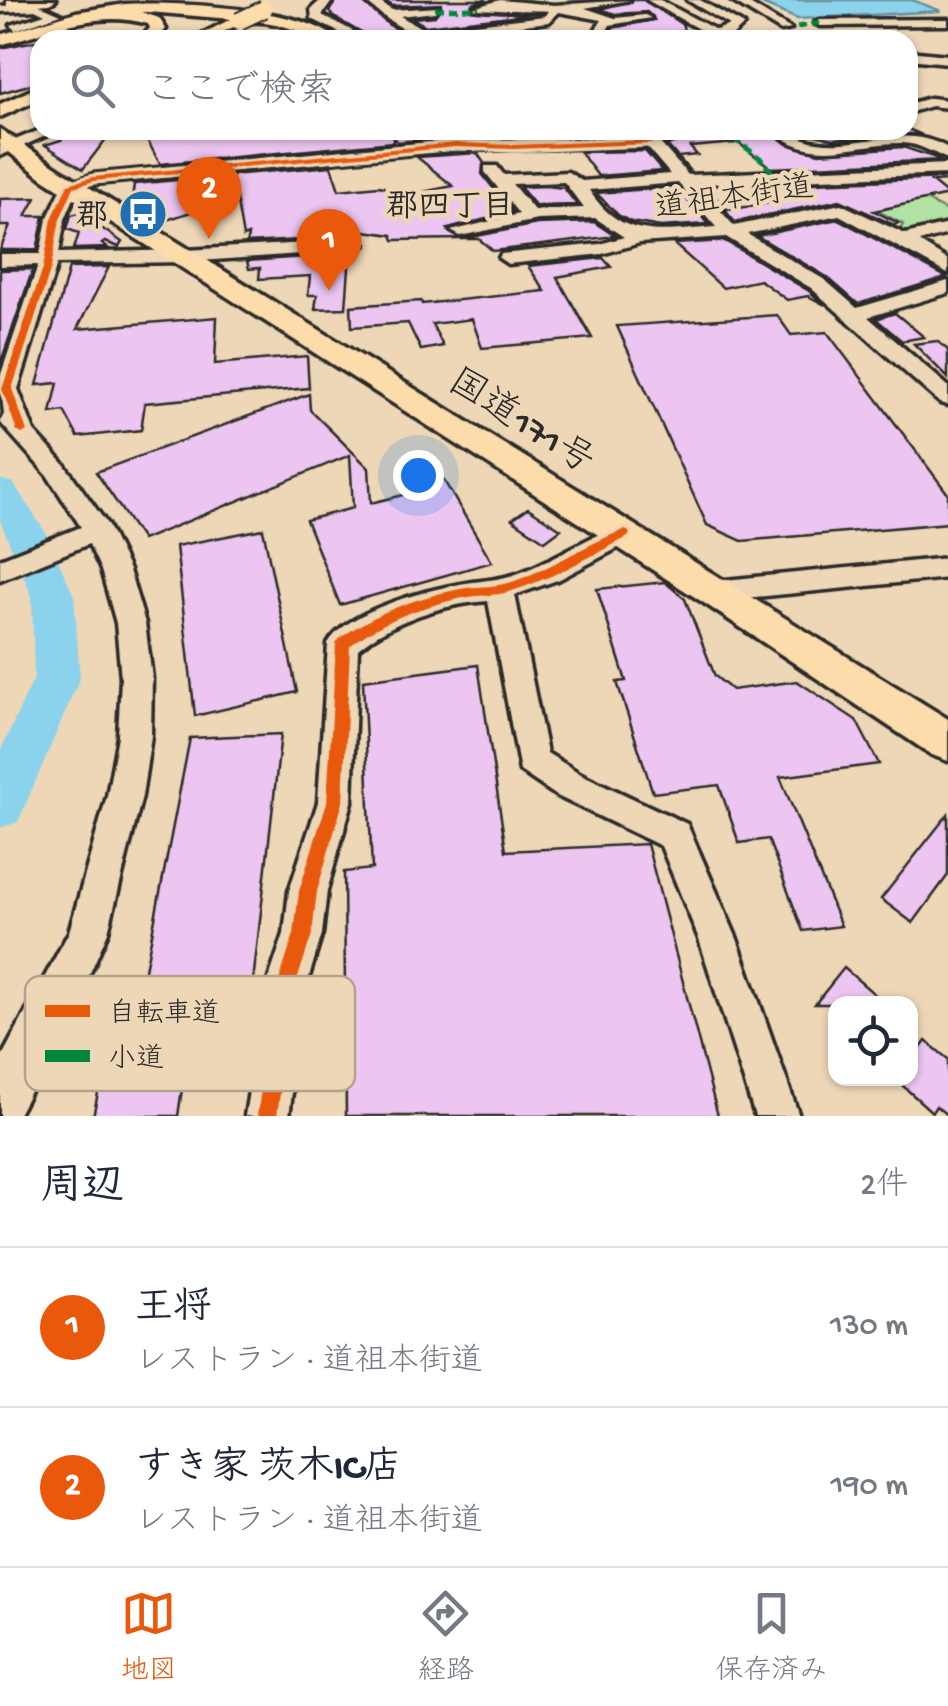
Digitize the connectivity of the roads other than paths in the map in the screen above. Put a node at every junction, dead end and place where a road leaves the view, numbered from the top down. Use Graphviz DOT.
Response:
graph roads {
  1 [pos="32,0"];
  2 [pos="49,0"];
  3 [pos="139,0"];
  4 [pos="328,0"];
  5 [pos="626,0"];
  6 [pos="652,0"];
  7 [pos="692,0"];
  8 [pos="735,0"];
  9 [pos="614,1"];
  10 [pos="508,2"];
  11 [pos="578,2"];
  12 [pos="366,5"];
  13 [pos="3,6"];
  14 [pos="479,8"];
  15 [pos="556,8"];
  16 [pos="435,9"];
  17 [pos="259,10"];
  18 [pos="385,12"];
  19 [pos="677,14"];
  20 [pos="645,18"];
  21 [pos="618,21"];
  22 [pos="948,22"];
  23 [pos="820,23"];
  24 [pos="738,24"];
  25 [pos="762,24"];
  26 [pos="52,25"];
  27 [pos="14,28"];
  28 [pos="412,29"];
  29 [pos="0,30"];
  30 [pos="35,30"];
  31 [pos="157,30"];
  32 [pos="202,30"];
  33 [pos="218,30"];
  34 [pos="236,30"];
  35 [pos="305,30"];
  36 [pos="326,30"];
  37 [pos="352,30"];
  38 [pos="406,30"];
  39 [pos="416,30"];
  40 [pos="451,30"];
  41 [pos="601,30"];
  42 [pos="630,30"];
  43 [pos="706,30"];
  44 [pos="731,30"];
  45 [pos="788,30"];
  46 [pos="30,31"];
  47 [pos="0,40"];
  48 [pos="918,56"];
  49 [pos="948,59"];
  50 [pos="948,104"];
  51 [pos="918,105"];
  52 [pos="30,110"];
  53 [pos="932,128"];
  54 [pos="918,130"];
  55 [pos="30,132"];
  56 [pos="3,134"];
  57 [pos="428,140"];
  58 [pos="453,140"];
  59 [pos="510,140"];
  60 [pos="589,140"];
  61 [pos="659,140"];
  62 [pos="799,140"];
  63 [pos="857,140"];
  64 [pos="911,140"];
  65 [pos="803,142"];
  66 [pos="471,145"];
  67 [pos="513,147"];
  68 [pos="760,148"];
  69 [pos="948,154"];
  70 [pos="948,168"];
  71 [pos="891,170"];
  72 [pos="857,172"];
  73 [pos="779,176"];
  74 [pos="683,179"];
  75 [pos="60,180"];
  76 [pos="500,180"];
  77 [pos="578,186"];
  78 [pos="948,188"];
  79 [pos="890,192"];
  80 [pos="863,202"];
  81 [pos="841,208"];
  82 [pos="595,212"];
  83 [pos="532,216"];
  84 [pos="948,229"];
  85 [pos="460,231"];
  86 [pos="730,232"];
  87 [pos="638,238"];
  88 [pos="904,240"];
  89 [pos="356,246"];
  90 [pos="186,256"];
  91 [pos="508,258"];
  92 [pos="0,260"];
  93 [pos="48,260"];
  94 [pos="948,268"];
  95 [pos="938,289"];
  96 [pos="948,306"];
  97 [pos="853,315"];
  98 [pos="948,398"];
  99 [pos="11,420"];
  100 [pos="90,534"];
  101 [pos="624,534"];
  102 [pos="948,568"];
  103 [pos="0,570"];
  104 [pos="500,590"];
  105 [pos="716,591"];
  106 [pos="948,742"];
  107 [pos="68,976"];
  108 [pos="290,976"];
  109 [pos="25,1056"];
  110 [pos="271,1091"];
  111 [pos="0,1103"];
  112 [pos="267,1116"];
  113 [pos="777,1116"];
  1 -- 13 [label="highway"];
  2 -- 13 [label="highway"];
  3 -- 36 [label="highway"];
  4 -- 37 [label="street"];
  5 -- 9 [label="street"];
  6 -- 19 [label="street"];
  7 -- 24 [label="street"];
  8 -- 45 [label="street"];
  9 -- 11 [label="street"];
  9 -- 20 [label="street"];
  10 -- 14 [label="street"];
  10 -- 15 [label="street"];
  11 -- 15 [label="street"];
  12 -- 18 [label="street"];
  13 -- 27 [label="street"];
  15 -- 21 [label="street"];
  15 -- 40 [label="street"];
  16 -- 18 [label="street"];
  17 -- 32 [label="highway"];
  17 -- 33 [label="highway"];
  17 -- 34 [label="highway"];
  18 -- 28 [label="street"];
  19 -- 20 [label="street"];
  19 -- 43 [label="street"];
  20 -- 21 [label="street"];
  21 -- 41 [label="street"];
  21 -- 42 [label="street"];
  22 -- 23 [label="street"];
  24 -- 25 [label="street"];
  24 -- 44 [label="street"];
  26 -- 27 [label="street"];
  26 -- 30 [label="highway"];
  26 -- 31 [label="highway"];
  26 -- 35 [label="highway"];
  27 -- 29 [label="street"];
  28 -- 38 [label="street"];
  28 -- 39 [label="street"];
  46 -- 47 [label="highway"];
  48 -- 49 [label="street"];
  50 -- 51 [label="street"];
  52 -- 56 [label="highway"];
  53 -- 54 [label="street"];
  55 -- 56 [label="street"];
  56 -- 75 [label="highway, 国道171号"];
  57 -- 75 [label="street"];
  58 -- 66 [label="street"];
  59 -- 67 [label="street"];
  60 -- 67 [label="street"];
  61 -- 74 [label="street"];
  62 -- 65 [label="street"];
  63 -- 65 [label="street"];
  64 -- 69 [label="street"];
  65 -- 68 [label="street"];
  66 -- 67 [label="street"];
  66 -- 76 [label="street"];
  70 -- 71 [label="street"];
  71 -- 72 [label="street"];
  71 -- 78 [label="street"];
  72 -- 73 [label="street"];
  72 -- 79 [label="street"];
  73 -- 74 [label="street"];
  73 -- 81 [label="street"];
  74 -- 77 [label="street"];
  74 -- 86 [label="street"];
  75 -- 90 [label="highway, 国道171号"];
  75 -- 93 [label="street"];
  76 -- 77 [label="street"];
  76 -- 83 [label="street"];
  77 -- 82 [label="street"];
  80 -- 81 [label="street"];
  81 -- 86 [label="street, 道祖本街道"];
  81 -- 88 [label="street, 道祖本街道"];
  82 -- 83 [label="street"];
  82 -- 87 [label="street"];
  83 -- 85 [label="street"];
  84 -- 88 [label="street"];
  86 -- 87 [label="street, 道祖本街道"];
  86 -- 97 [label="street"];
  87 -- 91 [label="street, 道祖本街道"];
  88 -- 94 [label="street, 道祖本街道"];
  89 -- 90 [label="street"];
  90 -- 93 [label="street"];
  90 -- 101 [label="highway, 国道171号"];
  92 -- 93 [label="street"];
  93 -- 99 [label="street"];
  95 -- 96 [label="street"];
  95 -- 97 [label="street"];
  97 -- 98 [label="street"];
  99 -- 100 [label="street"];
  100 -- 103 [label="street"];
  100 -- 107 [label="street"];
  101 -- 104 [label="street"];
  101 -- 105 [label="highway, 国道171号"];
  102 -- 105 [label="street"];
  104 -- 108 [label="street"];
  104 -- 113 [label="street"];
  105 -- 106 [label="highway, 国道171号"];
  109 -- 111 [label="street"];
  110 -- 112 [label="street"];
}
